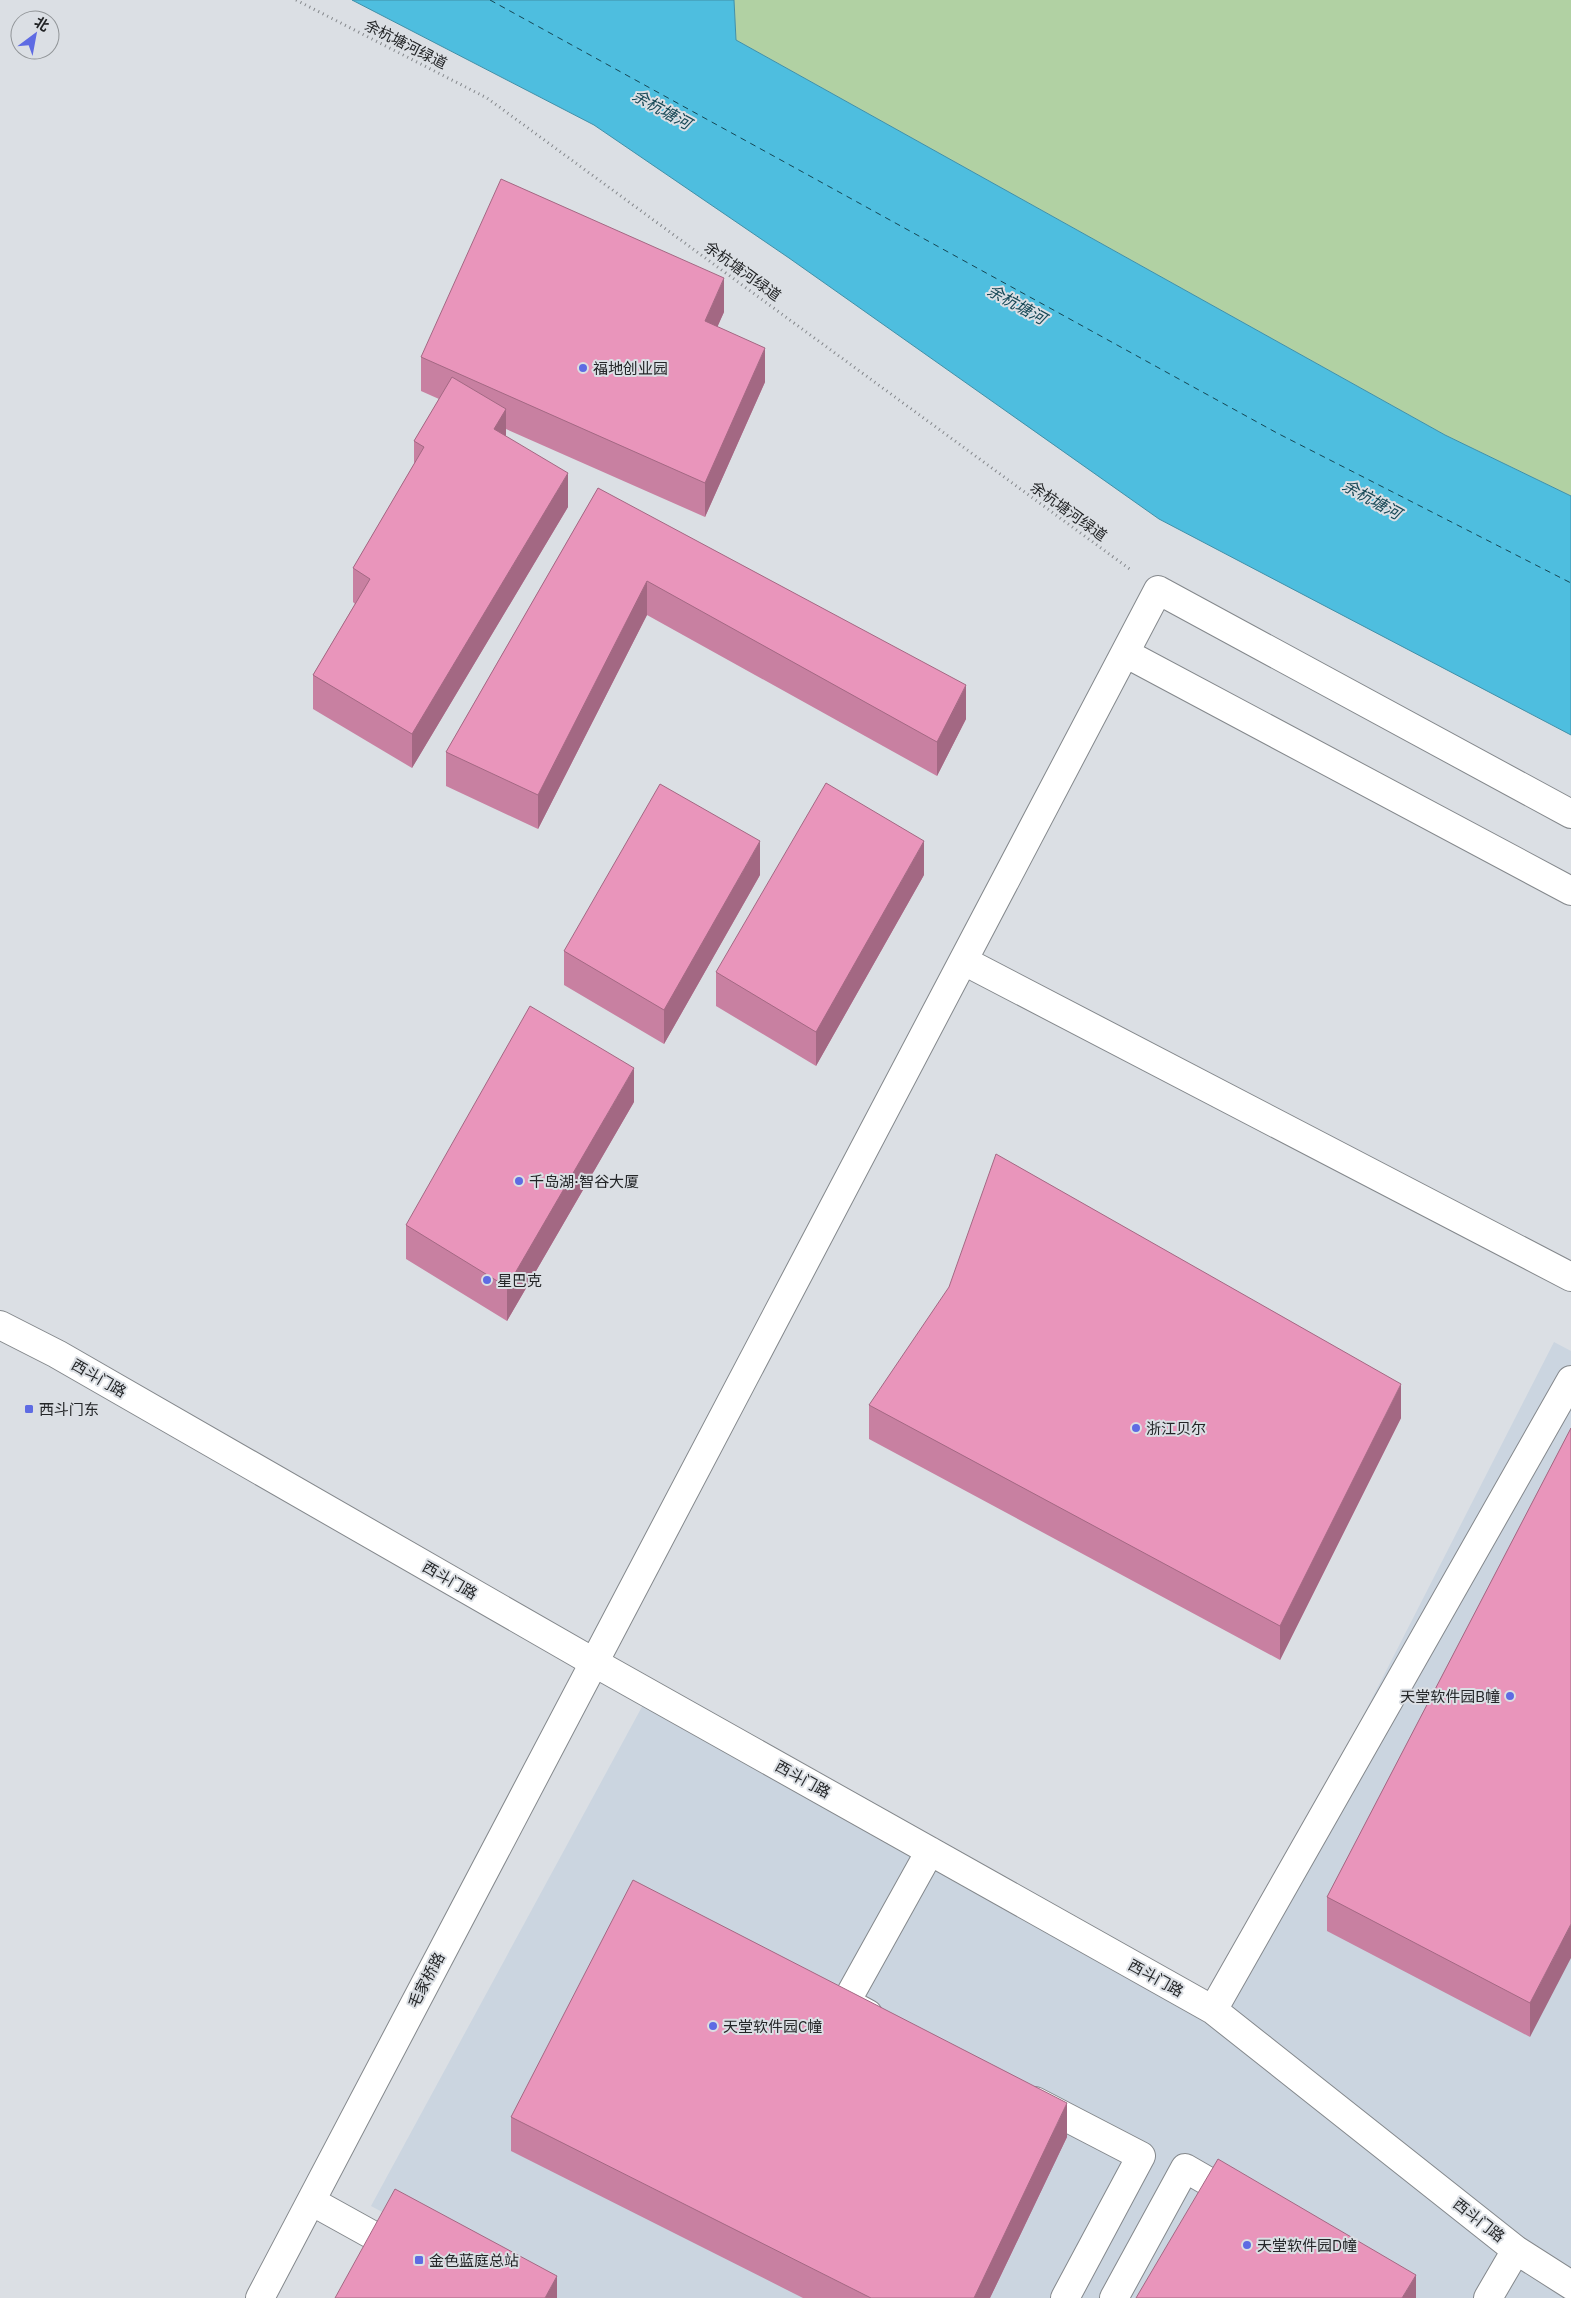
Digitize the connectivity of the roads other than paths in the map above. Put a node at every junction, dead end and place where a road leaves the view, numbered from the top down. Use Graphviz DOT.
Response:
graph roads {
  1 [pos="1125,653"];
  2 [pos="1571,814"];
  3 [pos="1571,891"];
  4 [pos="964,961"];
  5 [pos="1571,1277"];
  6 [pos="0,1325"];
  7 [pos="1571,1380"];
  8 [pos="595,1663"];
  9 [pos="930,1851"];
  10 [pos="1213,2010"];
  11 [pos="889,2025"];
  12 [pos="1010,2088"];
  13 [pos="311,2201"];
  14 [pos="1261,2211"];
  15 [pos="1516,2250"];
  16 [pos="427,2266"];
  17 [pos="1571,2285"];
  18 [pos="260,2298"];
  19 [pos="1065,2298"];
  20 [pos="1114,2298"];
  21 [pos="1488,2298"];
  1 -- 2 [label="street, 毛家桥路"];
  1 -- 3 [label="street"];
  1 -- 4 [label="street, 毛家桥路"];
  4 -- 5 [label="street"];
  4 -- 8 [label="street, 毛家桥路"];
  6 -- 8 [label="street, 西斗门路"];
  7 -- 10 [label="street"];
  8 -- 9 [label="street, 西斗门路"];
  8 -- 13 [label="street, 毛家桥路"];
  9 -- 10 [label="street, 西斗门路"];
  9 -- 11 [label="street"];
  10 -- 15 [label="street, 西斗门路"];
  12 -- 19 [label="street"];
  13 -- 16 [label="street"];
  13 -- 18 [label="street, 毛家桥路"];
  14 -- 20 [label="street"];
  15 -- 17 [label="street, 西斗门路"];
  15 -- 21 [label="street"];
}
